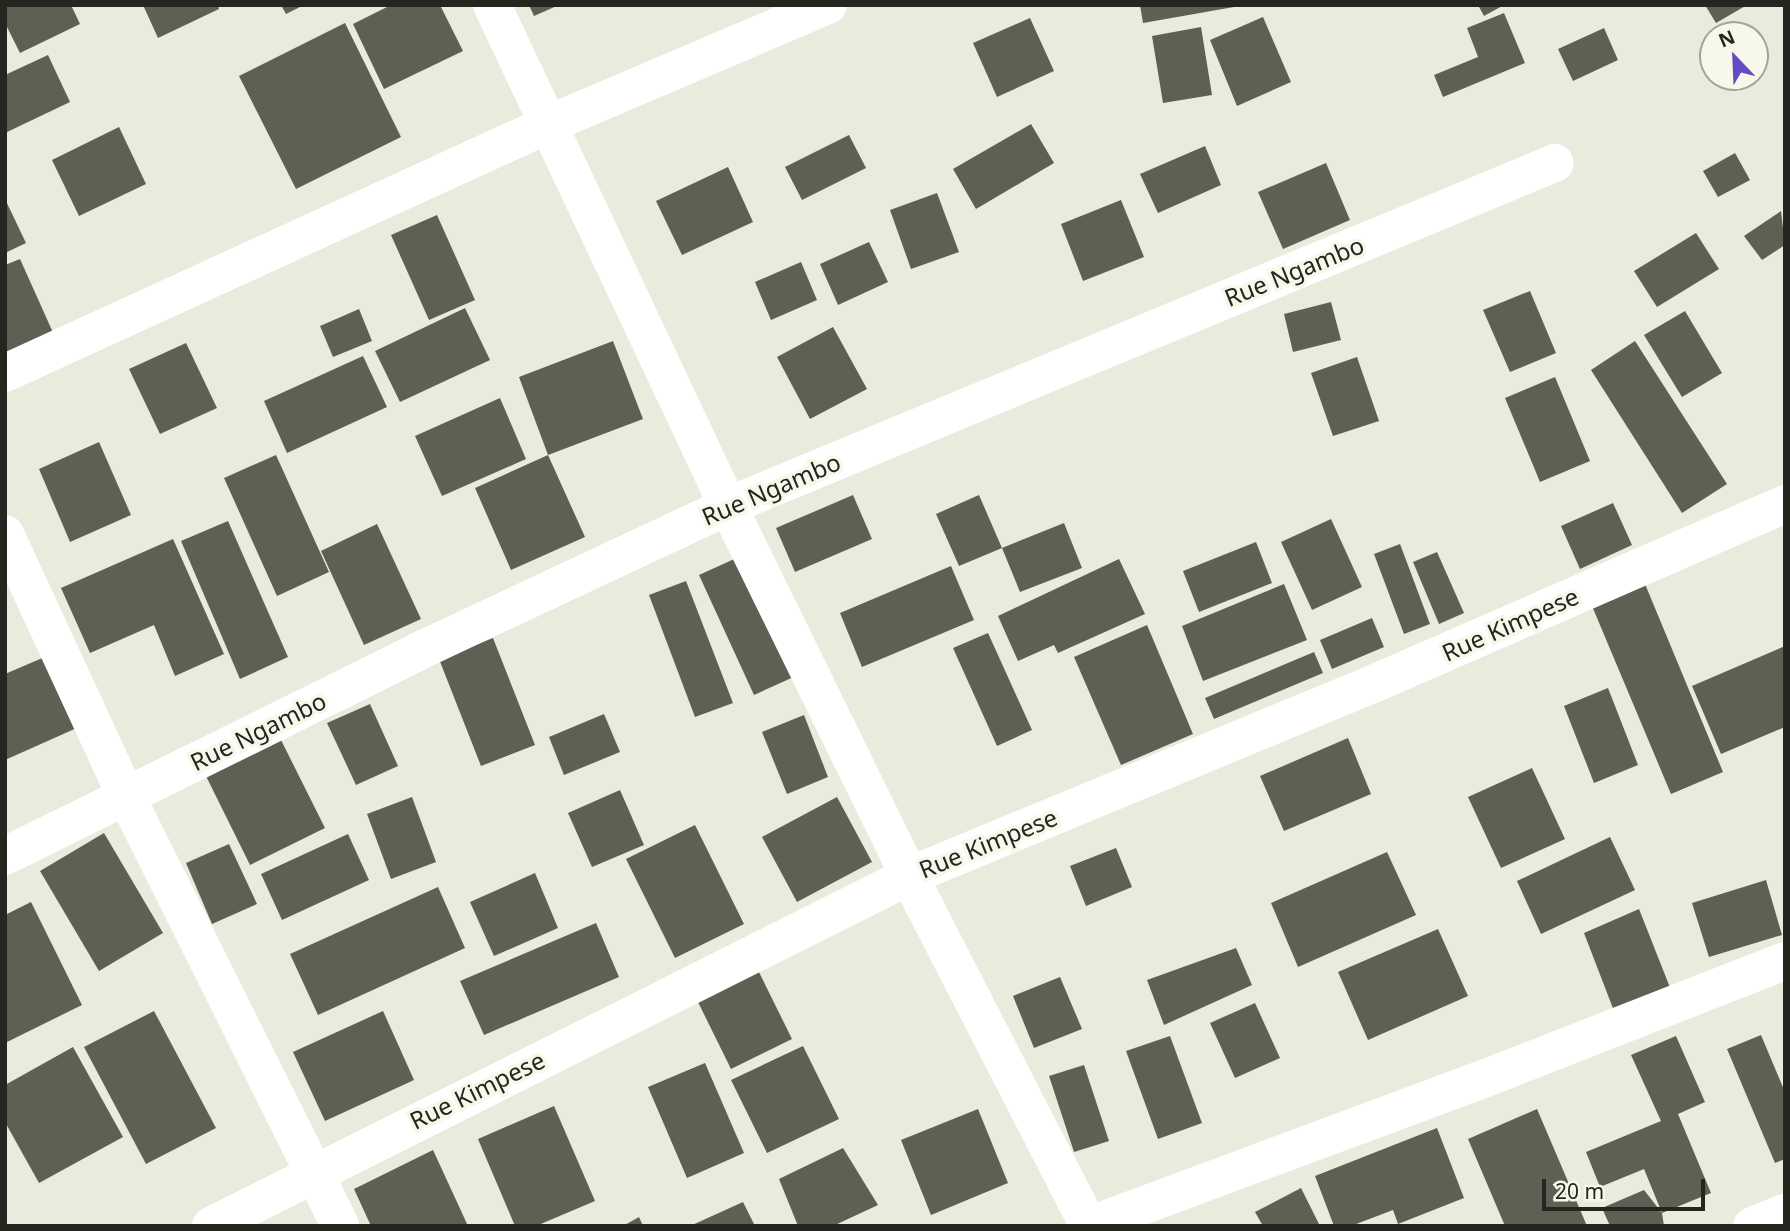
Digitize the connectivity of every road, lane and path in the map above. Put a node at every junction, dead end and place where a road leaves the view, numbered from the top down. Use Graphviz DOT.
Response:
graph roads {
  1 [pos="492,5"];
  2 [pos="828,5"];
  3 [pos="549,124"];
  4 [pos="1555,163"];
  5 [pos="5,373"];
  6 [pos="1785,504"];
  7 [pos="728,506"];
  8 [pos="5,534"];
  9 [pos="126,796"];
  10 [pos="5,856"];
  11 [pos="909,876"];
  12 [pos="1785,961"];
  13 [pos="315,1171"];
  14 [pos="1785,1213"];
  15 [pos="211,1226"];
  16 [pos="341,1226"];
  17 [pos="1089,1226"];
  18 [pos="1752,1226"];
  1 -- 3 [label="street"];
  2 -- 3 [label="street"];
  3 -- 5 [label="street"];
  3 -- 7 [label="street"];
  4 -- 7 [label="street, Rue Ngambo"];
  6 -- 11 [label="street, Rue Kimpese"];
  7 -- 9 [label="street, Rue Ngambo"];
  7 -- 11 [label="street"];
  8 -- 9 [label="street"];
  9 -- 10 [label="street, Rue Ngambo"];
  9 -- 13 [label="street"];
  11 -- 13 [label="street, Rue Kimpese"];
  11 -- 17 [label="street"];
  12 -- 17 [label="street"];
  13 -- 15 [label="street, Rue Kimpese"];
  13 -- 16 [label="street"];
  14 -- 18 [label="street"];
}
